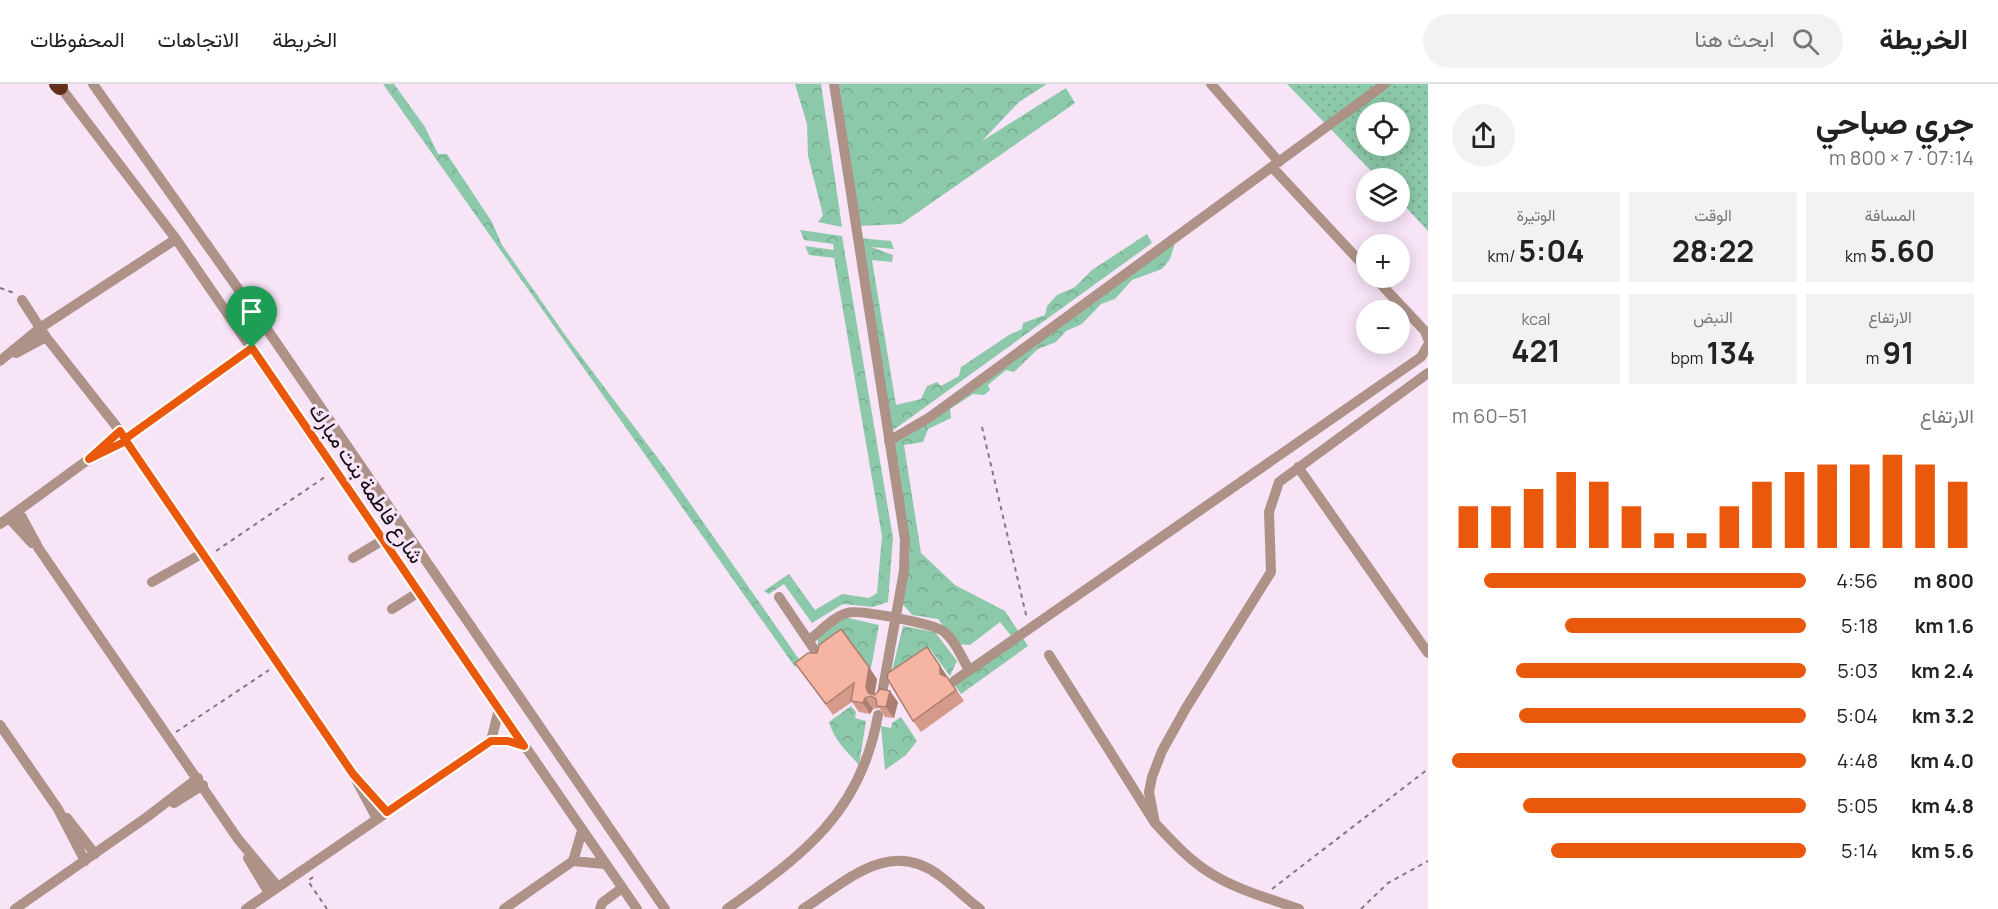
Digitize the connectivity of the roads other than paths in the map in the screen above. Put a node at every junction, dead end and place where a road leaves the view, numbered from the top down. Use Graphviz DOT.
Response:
graph roads {
  1 [pos="93,84"];
  2 [pos="834,84"];
  3 [pos="1210,84"];
  4 [pos="1385,84"];
  5 [pos="58,85"];
  6 [pos="1276,164"];
  7 [pos="176,239"];
  8 [pos="1356,256"];
  9 [pos="1384,288"];
  10 [pos="22,300"];
  11 [pos="43,333"];
  12 [pos="1428,339"];
  13 [pos="1428,345"];
  14 [pos="252,348"];
  15 [pos="2,359"];
  16 [pos="1428,373"];
  17 [pos="124,437"];
  18 [pos="889,441"];
  19 [pos="1298,466"];
  20 [pos="19,512"];
  21 [pos="4,521"];
  22 [pos="383,540"];
  23 [pos="39,549"];
  24 [pos="203,552"];
  25 [pos="353,558"];
  26 [pos="152,582"];
  27 [pos="419,592"];
  28 [pos="779,597"];
  29 [pos="392,609"];
  30 [pos="896,620"];
  31 [pos="809,640"];
  32 [pos="1428,653"];
  33 [pos="1049,655"];
  34 [pos="820,658"];
  35 [pos="969,670"];
  36 [pos="954,681"];
  37 [pos="881,699"];
  38 [pos="499,709"];
  39 [pos="878,716"];
  40 [pos="0,725"];
  41 [pos="491,741"];
  42 [pos="524,746"];
  43 [pos="353,774"];
  44 [pos="200,781"];
  45 [pos="58,809"];
  46 [pos="387,812"];
  47 [pos="377,819"];
  48 [pos="1155,823"];
  49 [pos="582,831"];
  50 [pos="95,854"];
  51 [pos="85,861"];
  52 [pos="573,861"];
  53 [pos="605,864"];
  54 [pos="622,888"];
  55 [pos="273,890"];
  56 [pos="15,909"];
  57 [pos="246,909"];
  58 [pos="504,909"];
  59 [pos="600,909"];
  60 [pos="637,909"];
  61 [pos="665,909"];
  62 [pos="727,909"];
  63 [pos="803,909"];
  64 [pos="980,909"];
  65 [pos="1299,909"];
  1 -- 61 [label="street, شارع فاطمة بنت مبارك"];
  2 -- 18 [label="street"];
  3 -- 6 [label="street"];
  4 -- 6 [label="street"];
  5 -- 7 [label="street, شارع فاطمة بنت مبارك"];
  6 -- 8 [label="street"];
  6 -- 18 [label="street"];
  7 -- 11 [label="street"];
  7 -- 14 [label="street, شارع فاطمة بنت مبارك"];
  9 -- 12 [label="street"];
  10 -- 11 [label="street"];
  11 -- 15 [label="street"];
  11 -- 17 [label="street"];
  13 -- 35 [label="street"];
  14 -- 17 [label="street"];
  14 -- 22 [label="street, شارع فاطمة بنت مبارك"];
  16 -- 19 [label="street"];
  17 -- 20 [label="street"];
  17 -- 24 [label="street"];
  18 -- 30 [label="street"];
  19 -- 32 [label="street"];
  19 -- 48 [label="street"];
  20 -- 21 [label="street"];
  20 -- 23 [label="street"];
  21 -- 23 [label="street"];
  22 -- 25 [label="street"];
  22 -- 27 [label="street, شارع فاطمة بنت مبارك"];
  23 -- 44 [label="street"];
  24 -- 26 [label="street"];
  24 -- 43 [label="street"];
  27 -- 29 [label="street"];
  27 -- 38 [label="street, شارع فاطمة بنت مبارك"];
  28 -- 31 [label="street"];
  30 -- 31 [label="street"];
  30 -- 35 [label="street"];
  30 -- 37 [label="street"];
  31 -- 34 [label="street"];
  33 -- 48 [label="street"];
  35 -- 36 [label="street"];
  38 -- 41 [label="street"];
  38 -- 42 [label="street, شارع فاطمة بنت مبارك"];
  39 -- 62 [label="street"];
  40 -- 45 [label="street"];
  41 -- 42 [label="street"];
  41 -- 46 [label="street"];
  42 -- 49 [label="street, شارع فاطمة بنت مبارك"];
  43 -- 46 [label="street"];
  43 -- 47 [label="street"];
  44 -- 50 [label="street"];
  44 -- 55 [label="street"];
  45 -- 50 [label="street"];
  45 -- 51 [label="street"];
  46 -- 47 [label="street"];
  47 -- 55 [label="street"];
  48 -- 65 [label="street"];
  49 -- 52 [label="street"];
  49 -- 53 [label="street, شارع فاطمة بنت مبارك"];
  50 -- 51 [label="street"];
  51 -- 56 [label="street"];
  52 -- 53 [label="street"];
  52 -- 58 [label="street"];
  53 -- 54 [label="street, شارع فاطمة بنت مبارك"];
  54 -- 59 [label="street"];
  54 -- 60 [label="street, شارع فاطمة بنت مبارك"];
  55 -- 57 [label="street"];
  63 -- 64 [label="street"];
}
